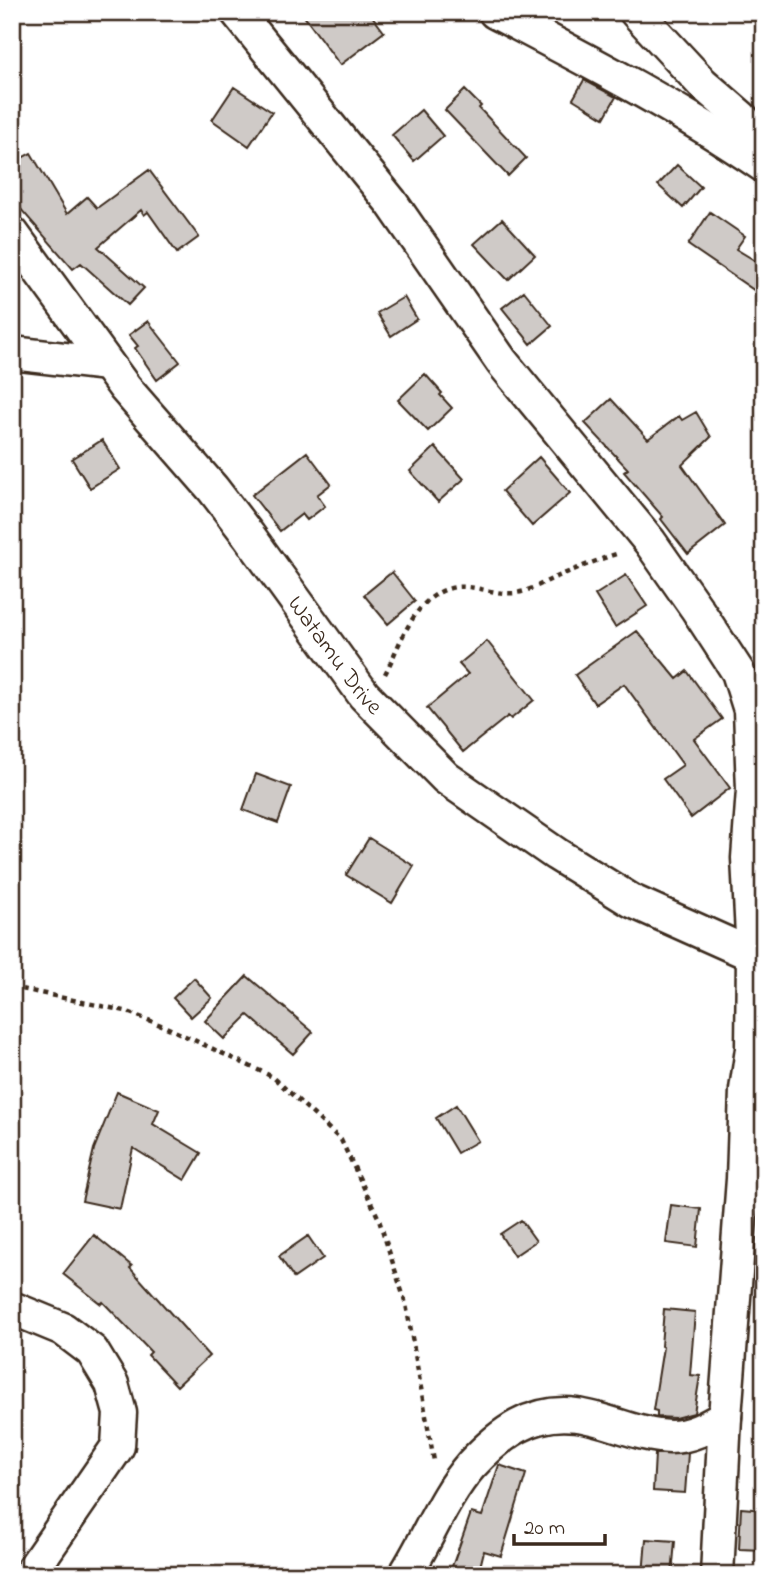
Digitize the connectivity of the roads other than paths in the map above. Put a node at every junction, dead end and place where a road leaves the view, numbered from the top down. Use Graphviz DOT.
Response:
graph roads {
  1 [pos="237,12"];
  2 [pos="495,12"];
  3 [pos="636,12"];
  4 [pos="534,21"];
  5 [pos="764,144"];
  6 [pos="764,166"];
  7 [pos="12,233"];
  8 [pos="12,353"];
  9 [pos="107,364"];
  10 [pos="758,957"];
  11 [pos="12,1308"];
  12 [pos="725,1418"];
  13 [pos="29,1575"];
  14 [pos="405,1575"];
  15 [pos="717,1575"];
  1 -- 10 [label="street"];
  2 -- 4 [label="street"];
  3 -- 5 [label="street"];
  4 -- 6 [label="street"];
  7 -- 9 [label="street, Watamu Drive"];
  8 -- 9 [label="street"];
  9 -- 10 [label="street, Watamu Drive"];
  10 -- 12 [label="street"];
  11 -- 13 [label="street"];
  12 -- 14 [label="street"];
  12 -- 15 [label="street"];
}
